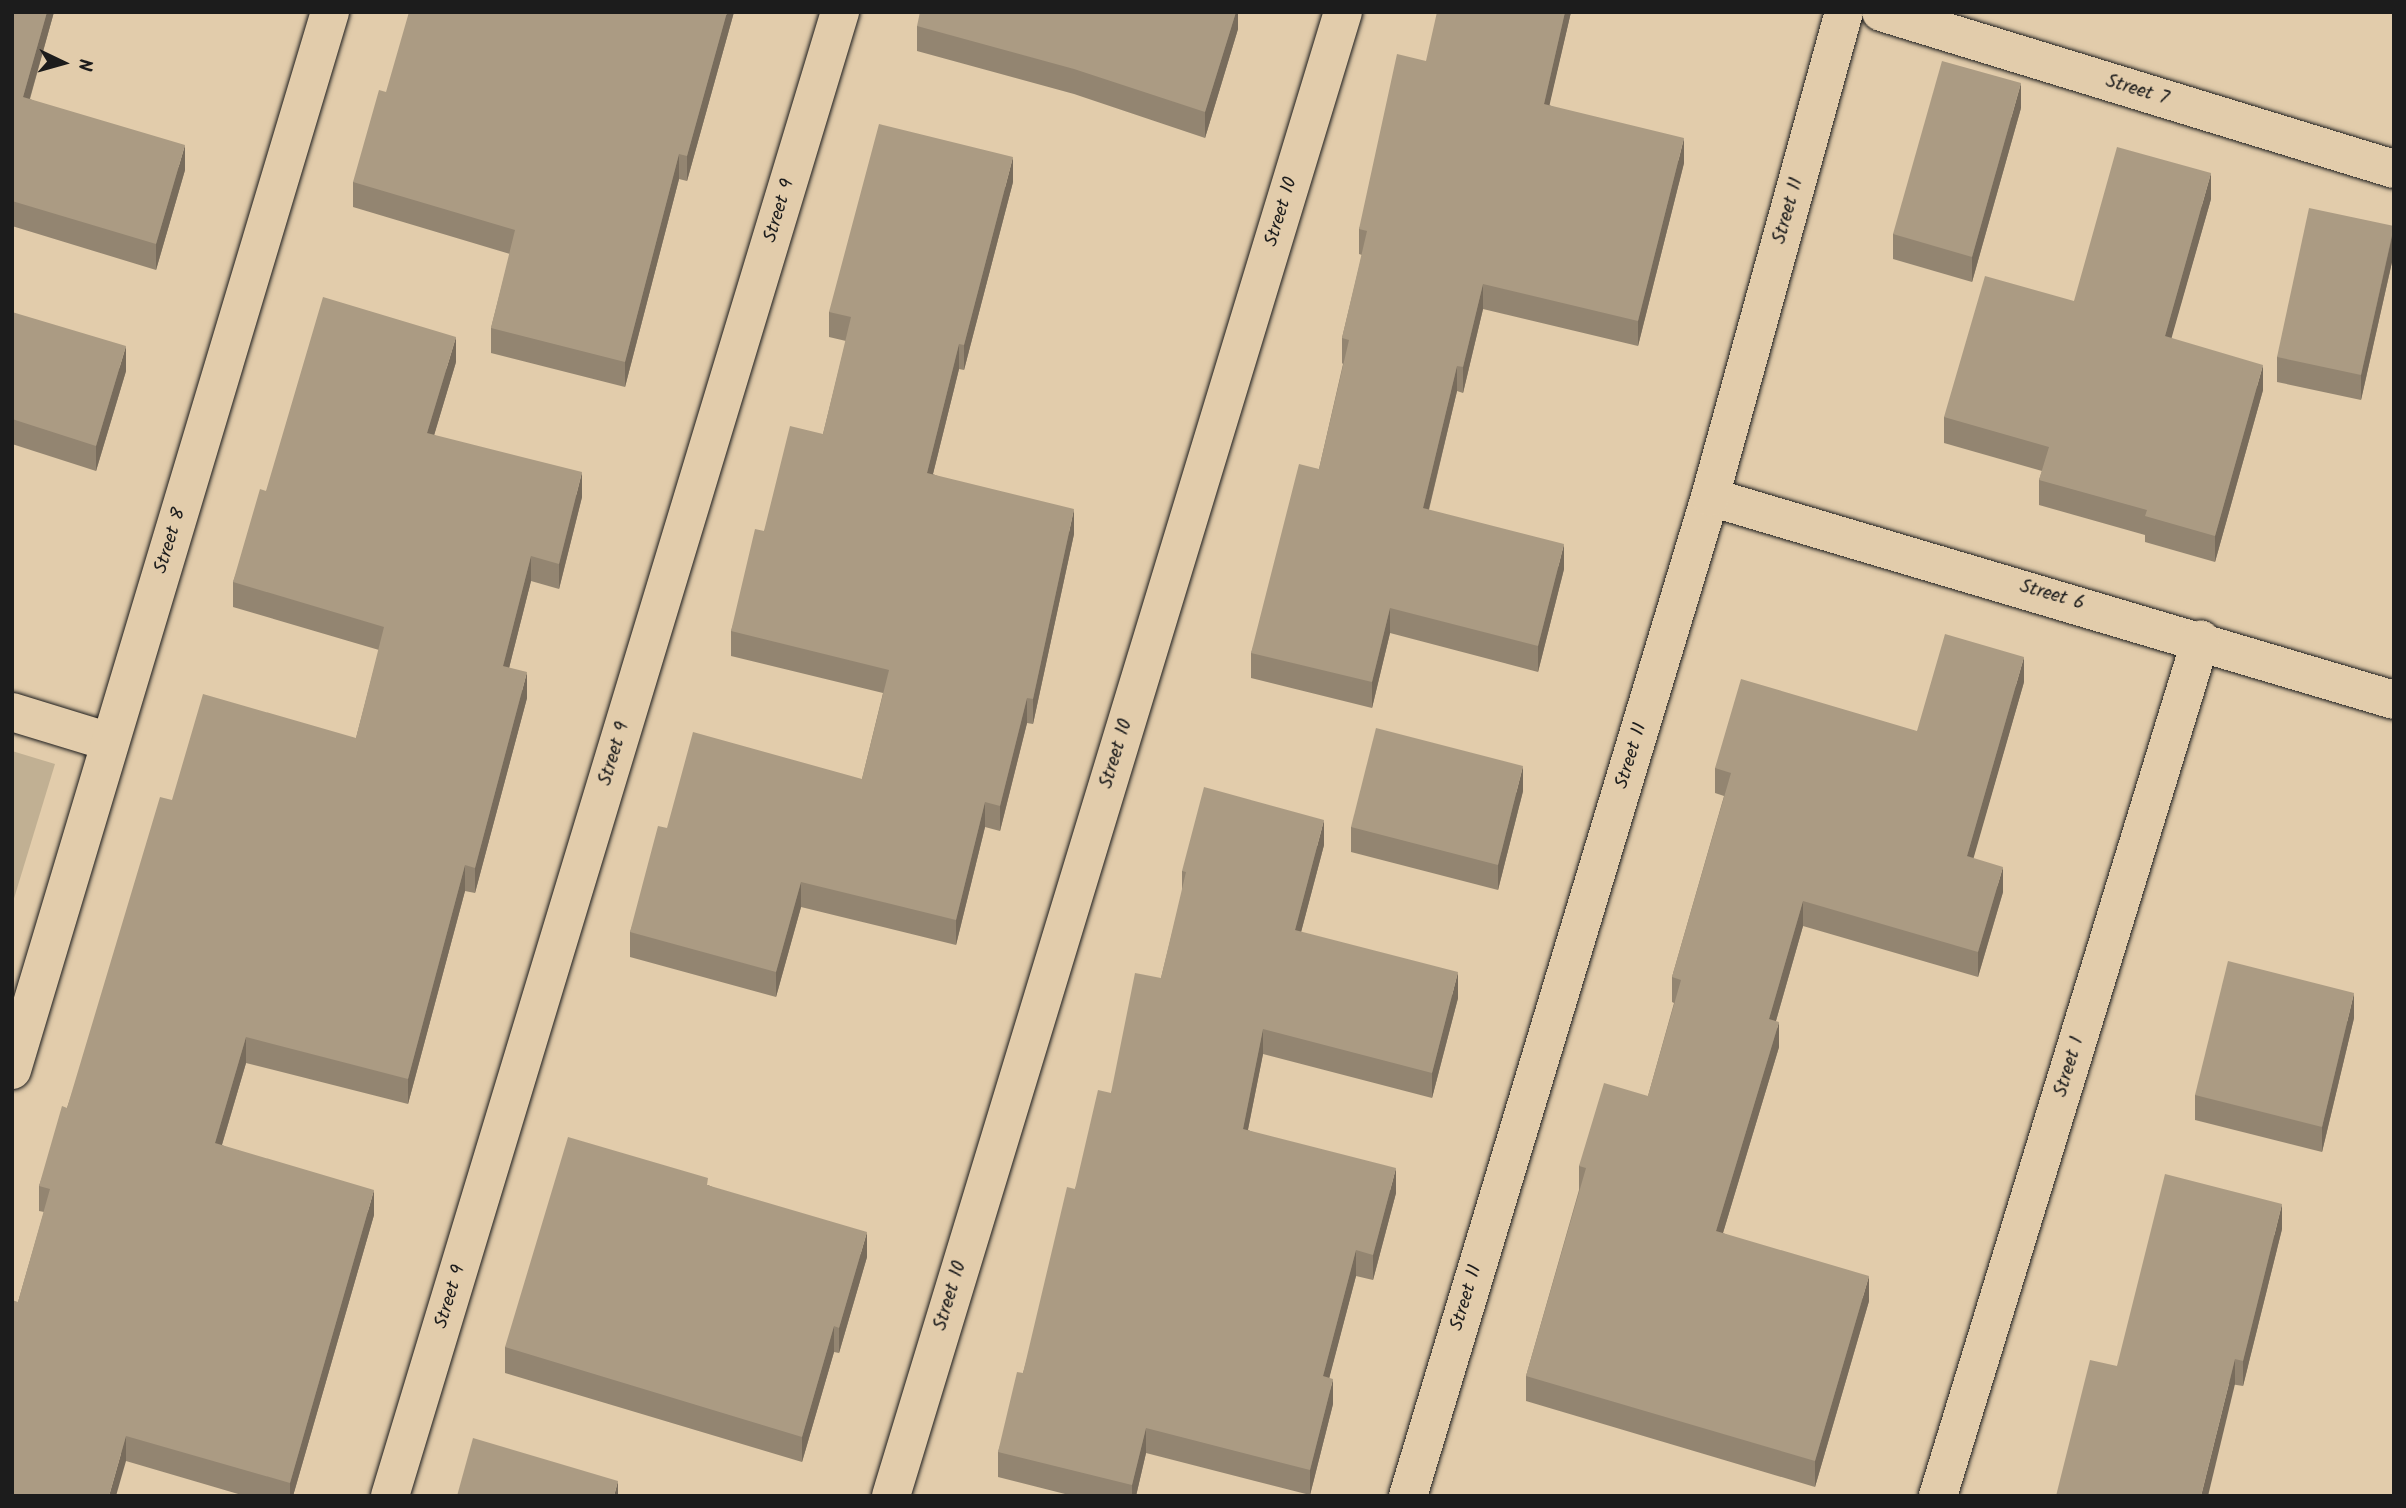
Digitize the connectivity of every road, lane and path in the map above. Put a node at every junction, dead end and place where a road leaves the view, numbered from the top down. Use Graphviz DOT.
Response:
graph roads {
  1 [pos="330,12"];
  2 [pos="840,12"];
  3 [pos="1343,12"];
  4 [pos="1844,12"];
  5 [pos="1881,12"];
  6 [pos="2394,169"];
  7 [pos="1710,498"];
  8 [pos="2201,639"];
  9 [pos="2394,699"];
  10 [pos="12,712"];
  11 [pos="110,742"];
  12 [pos="12,1070"];
  13 [pos="390,1496"];
  14 [pos="891,1496"];
  15 [pos="1408,1496"];
  16 [pos="1938,1496"];
  1 -- 11 [label="street, Street 8"];
  2 -- 13 [label="street, Street 9"];
  3 -- 14 [label="street, Street 10"];
  4 -- 7 [label="street, Street 11"];
  5 -- 6 [label="street, Street 7"];
  7 -- 8 [label="street, Street 6"];
  7 -- 15 [label="street, Street 11"];
  8 -- 9 [label="street, Street 6"];
  8 -- 16 [label="street, Street 1"];
  10 -- 11 [label="street"];
  11 -- 12 [label="street, Street 8"];
}
